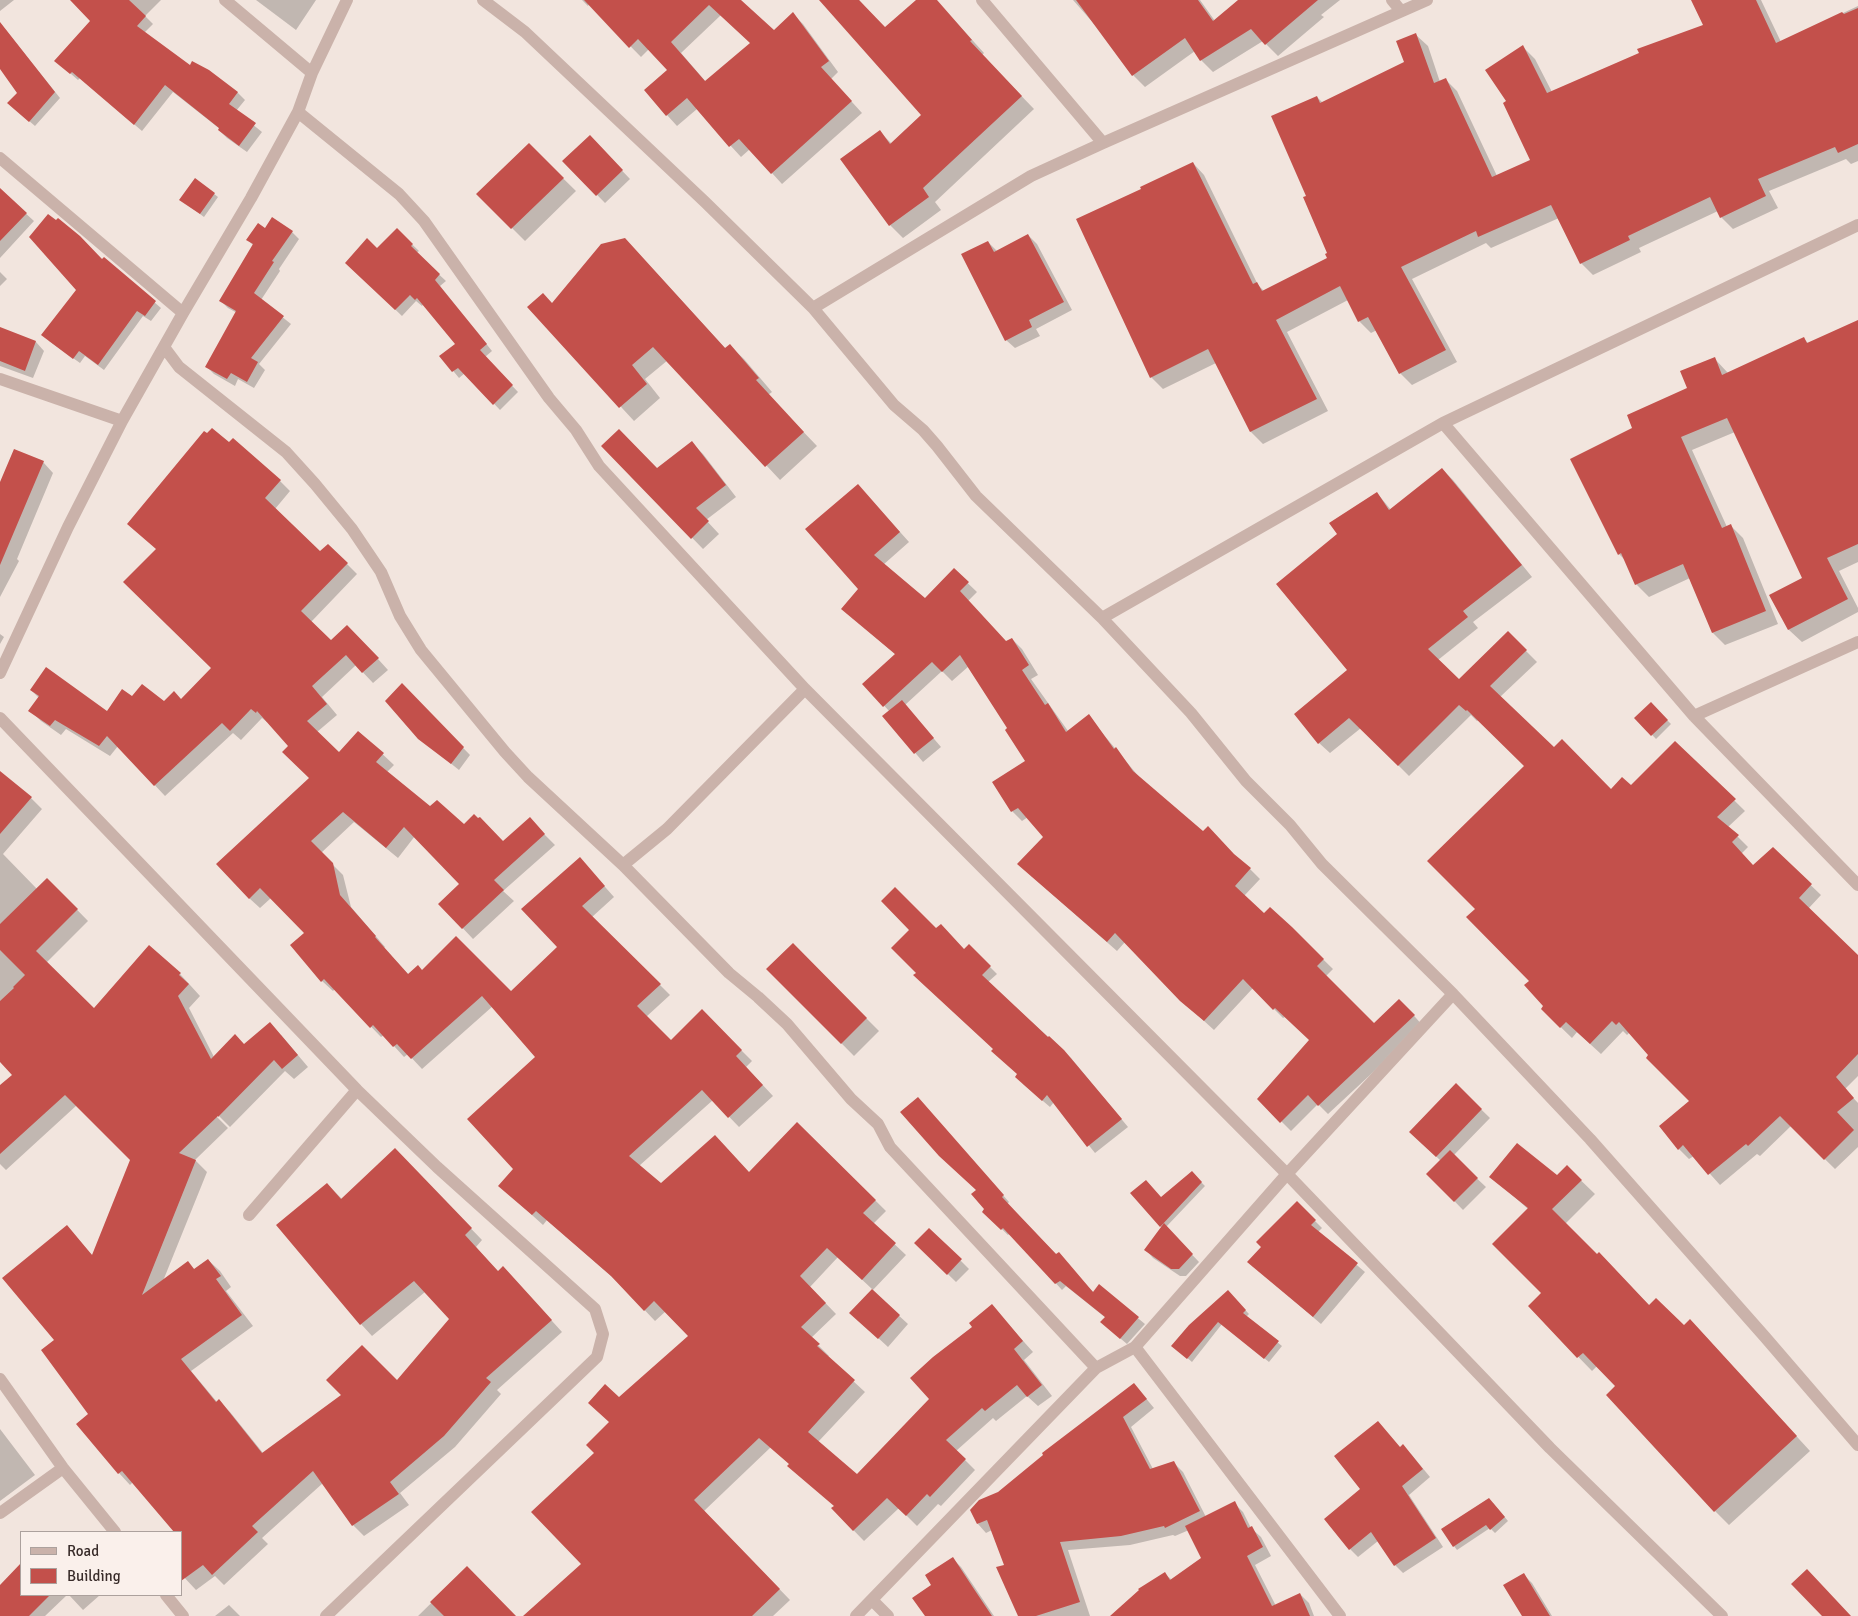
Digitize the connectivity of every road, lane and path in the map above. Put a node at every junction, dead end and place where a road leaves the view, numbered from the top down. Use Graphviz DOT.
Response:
graph roads {
  1 [pos="225,0"];
  2 [pos="347,0"];
  3 [pos="483,0"];
  4 [pos="982,0"];
  5 [pos="1392,0"];
  6 [pos="1427,0"];
  7 [pos="1401,11"];
  8 [pos="312,73"];
  9 [pos="298,112"];
  10 [pos="1103,142"];
  11 [pos="0,158"];
  12 [pos="1858,225"];
  13 [pos="813,308"];
  14 [pos="183,313"];
  15 [pos="164,347"];
  16 [pos="0,378"];
  17 [pos="122,421"];
  18 [pos="1443,423"];
  19 [pos="1102,618"];
  20 [pos="1858,642"];
  21 [pos="0,673"];
  22 [pos="805,689"];
  23 [pos="1694,716"];
  24 [pos="0,718"];
  25 [pos="623,865"];
  26 [pos="1858,885"];
  27 [pos="1453,994"];
  28 [pos="357,1090"];
  29 [pos="1287,1174"];
  30 [pos="249,1215"];
  31 [pos="1135,1348"];
  32 [pos="1096,1368"];
  33 [pos="0,1379"];
  34 [pos="1858,1445"];
  35 [pos="63,1468"];
  36 [pos="0,1513"];
  37 [pos="114,1531"];
  38 [pos="167,1596"];
  39 [pos="872,1600"];
  40 [pos="184,1616"];
  41 [pos="326,1616"];
  42 [pos="856,1616"];
  43 [pos="888,1616"];
  44 [pos="1340,1616"];
  45 [pos="1722,1616"];
  1 -- 8 [label="street"];
  2 -- 8 [label="street"];
  3 -- 13 [label="street"];
  4 -- 10 [label="street"];
  5 -- 7 [label="street"];
  6 -- 7 [label="street"];
  7 -- 10 [label="street"];
  8 -- 9 [label="street"];
  9 -- 14 [label="street"];
  9 -- 22 [label="street"];
  10 -- 13 [label="street"];
  11 -- 14 [label="street"];
  12 -- 18 [label="street"];
  13 -- 19 [label="street"];
  14 -- 15 [label="street"];
  15 -- 17 [label="street"];
  15 -- 25 [label="street"];
  16 -- 17 [label="street"];
  17 -- 21 [label="street"];
  18 -- 19 [label="street"];
  18 -- 23 [label="street"];
  19 -- 27 [label="street"];
  20 -- 23 [label="street"];
  22 -- 25 [label="street"];
  22 -- 29 [label="street"];
  23 -- 26 [label="street"];
  24 -- 28 [label="street"];
  25 -- 32 [label="street"];
  27 -- 29 [label="street"];
  27 -- 34 [label="street"];
  28 -- 30 [label="street"];
  28 -- 41 [label="street"];
  29 -- 31 [label="street"];
  29 -- 45 [label="street"];
  31 -- 32 [label="street"];
  31 -- 44 [label="street"];
  32 -- 39 [label="street"];
  33 -- 35 [label="street"];
  35 -- 36 [label="street"];
  35 -- 37 [label="street"];
  38 -- 40 [label="street"];
  39 -- 42 [label="street"];
  39 -- 43 [label="street"];
}
